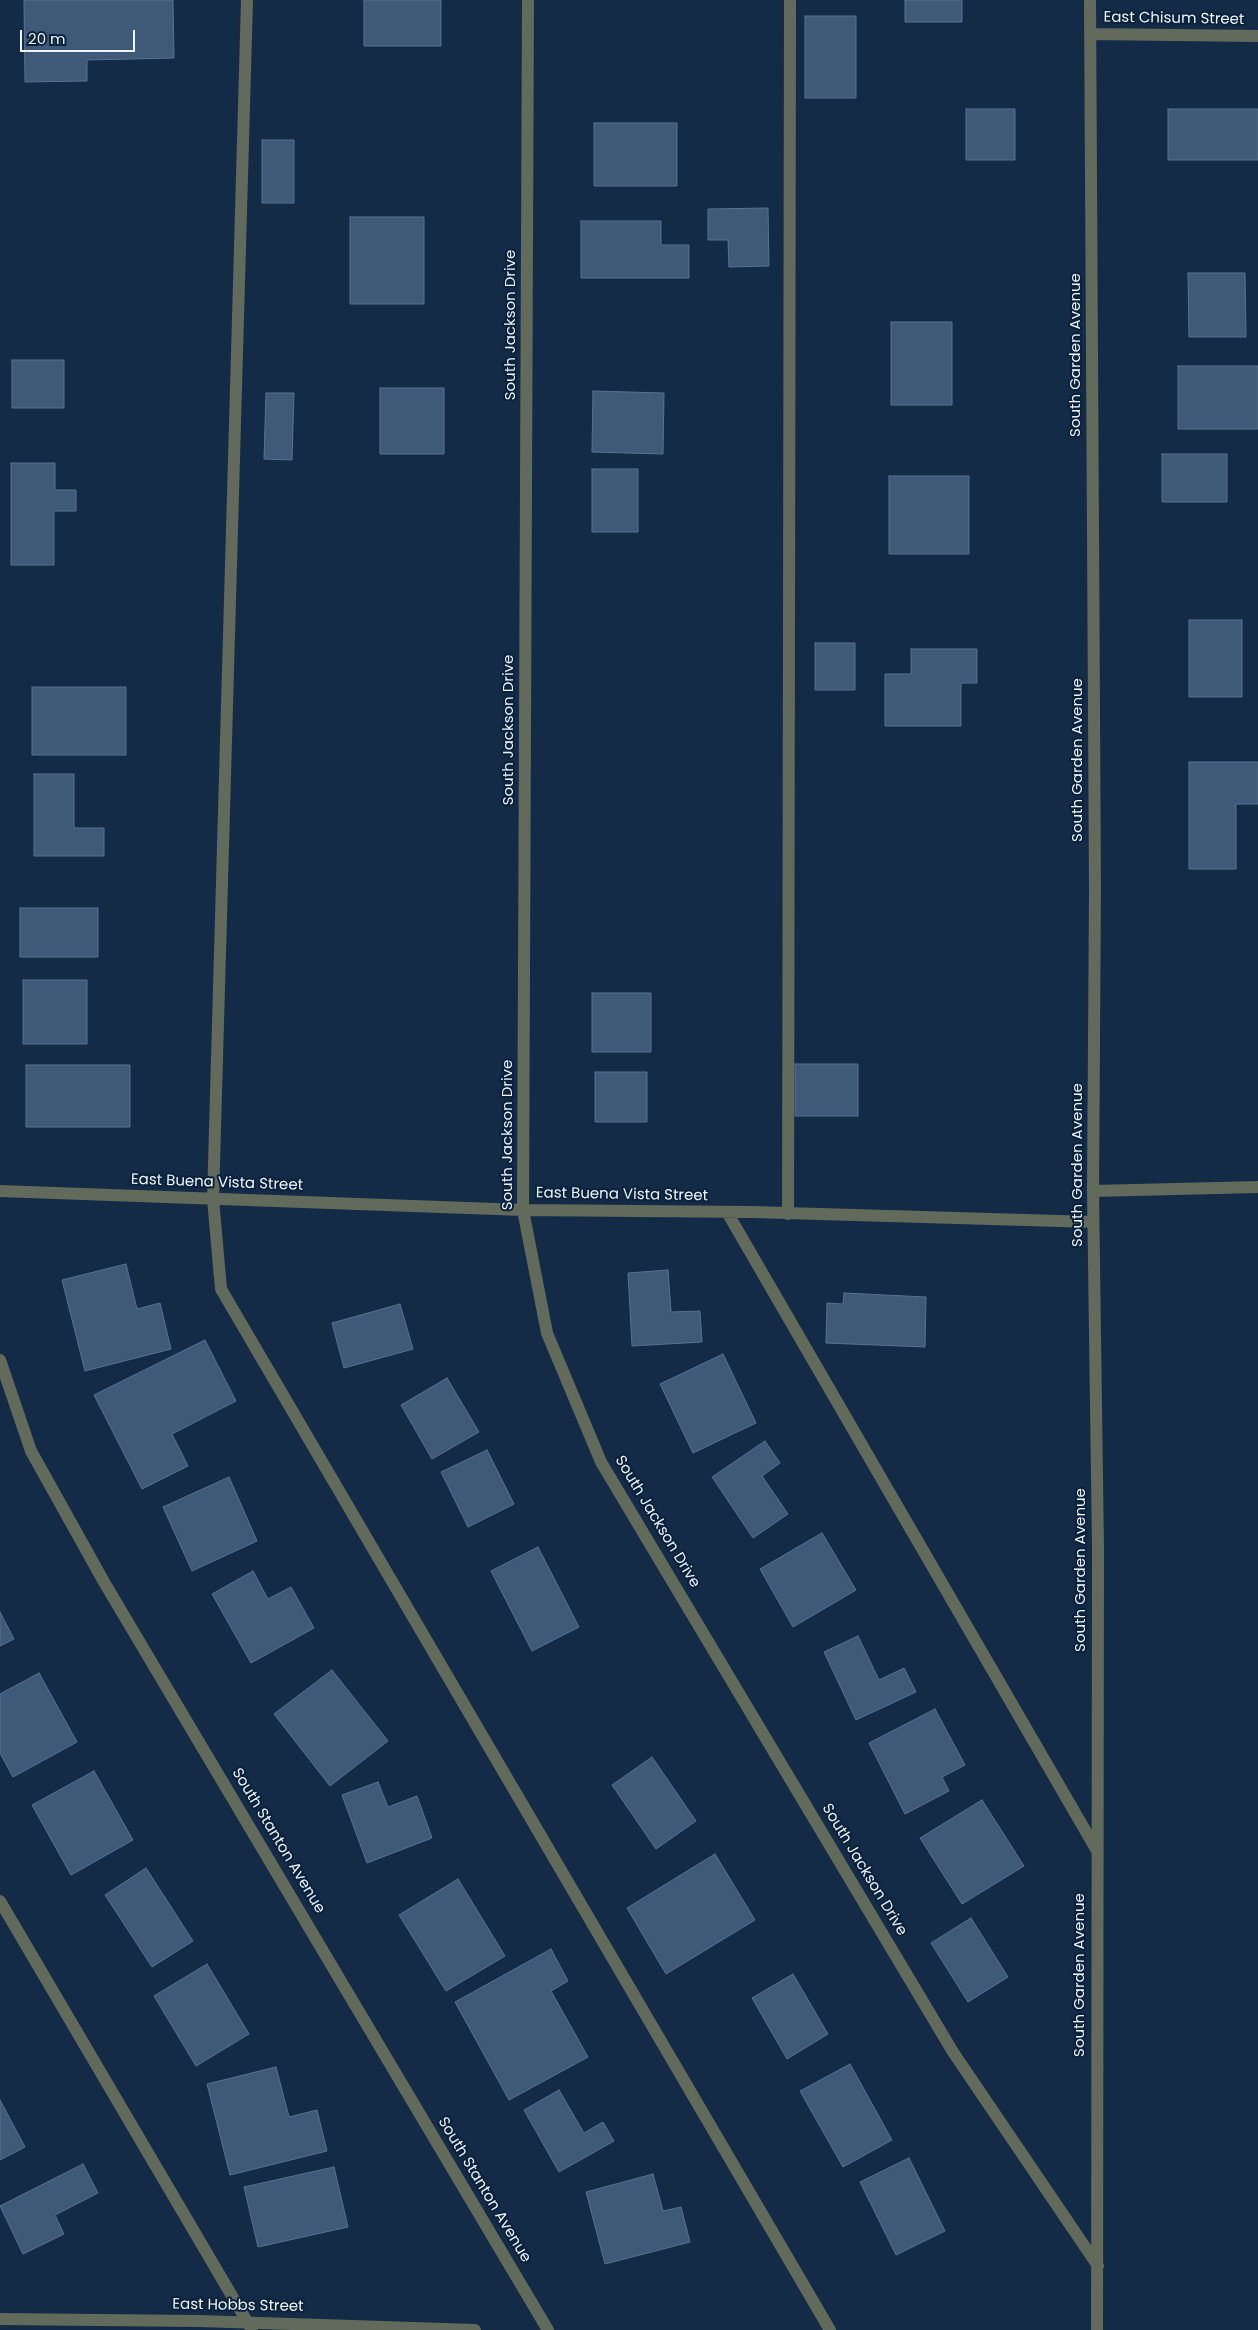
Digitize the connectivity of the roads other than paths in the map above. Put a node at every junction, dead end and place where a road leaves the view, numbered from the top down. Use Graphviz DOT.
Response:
graph roads {
  1 [pos="247,0"];
  2 [pos="528,0"];
  3 [pos="790,0"];
  4 [pos="1090,0"];
  5 [pos="1090,34"];
  6 [pos="1258,36"];
  7 [pos="1258,1187"];
  8 [pos="0,1191"];
  9 [pos="1093,1191"];
  10 [pos="213,1199"];
  11 [pos="523,1210"];
  12 [pos="727,1212"];
  13 [pos="788,1214"];
  14 [pos="1093,1222"];
  15 [pos="0,1360"];
  16 [pos="1096,1848"];
  17 [pos="0,1901"];
  18 [pos="1098,2266"];
  19 [pos="0,2320"];
  20 [pos="249,2326"];
  21 [pos="475,2330"];
  22 [pos="548,2330"];
  23 [pos="830,2330"];
  24 [pos="1097,2330"];
  1 -- 10 [label="street"];
  2 -- 11 [label="street, South Jackson Drive"];
  3 -- 13 [label="street"];
  4 -- 5 [label="street, South Garden Avenue"];
  5 -- 6 [label="street, East Chisum Street"];
  5 -- 9 [label="street, South Garden Avenue"];
  7 -- 9 [label="street"];
  8 -- 10 [label="street, East Buena Vista Street"];
  9 -- 14 [label="street, South Garden Avenue"];
  10 -- 11 [label="street, East Buena Vista Street"];
  10 -- 23 [label="street"];
  11 -- 12 [label="street, East Buena Vista Street"];
  11 -- 18 [label="street, South Jackson Drive"];
  12 -- 13 [label="street, East Buena Vista Street"];
  12 -- 16 [label="street"];
  13 -- 14 [label="street, East Buena Vista Street"];
  14 -- 16 [label="street, South Garden Avenue"];
  15 -- 22 [label="street, South Stanton Avenue"];
  16 -- 18 [label="street, South Garden Avenue"];
  17 -- 20 [label="street"];
  18 -- 24 [label="street, South Garden Avenue"];
  19 -- 20 [label="street, East Hobbs Street"];
  20 -- 21 [label="street, East Hobbs Street"];
}
